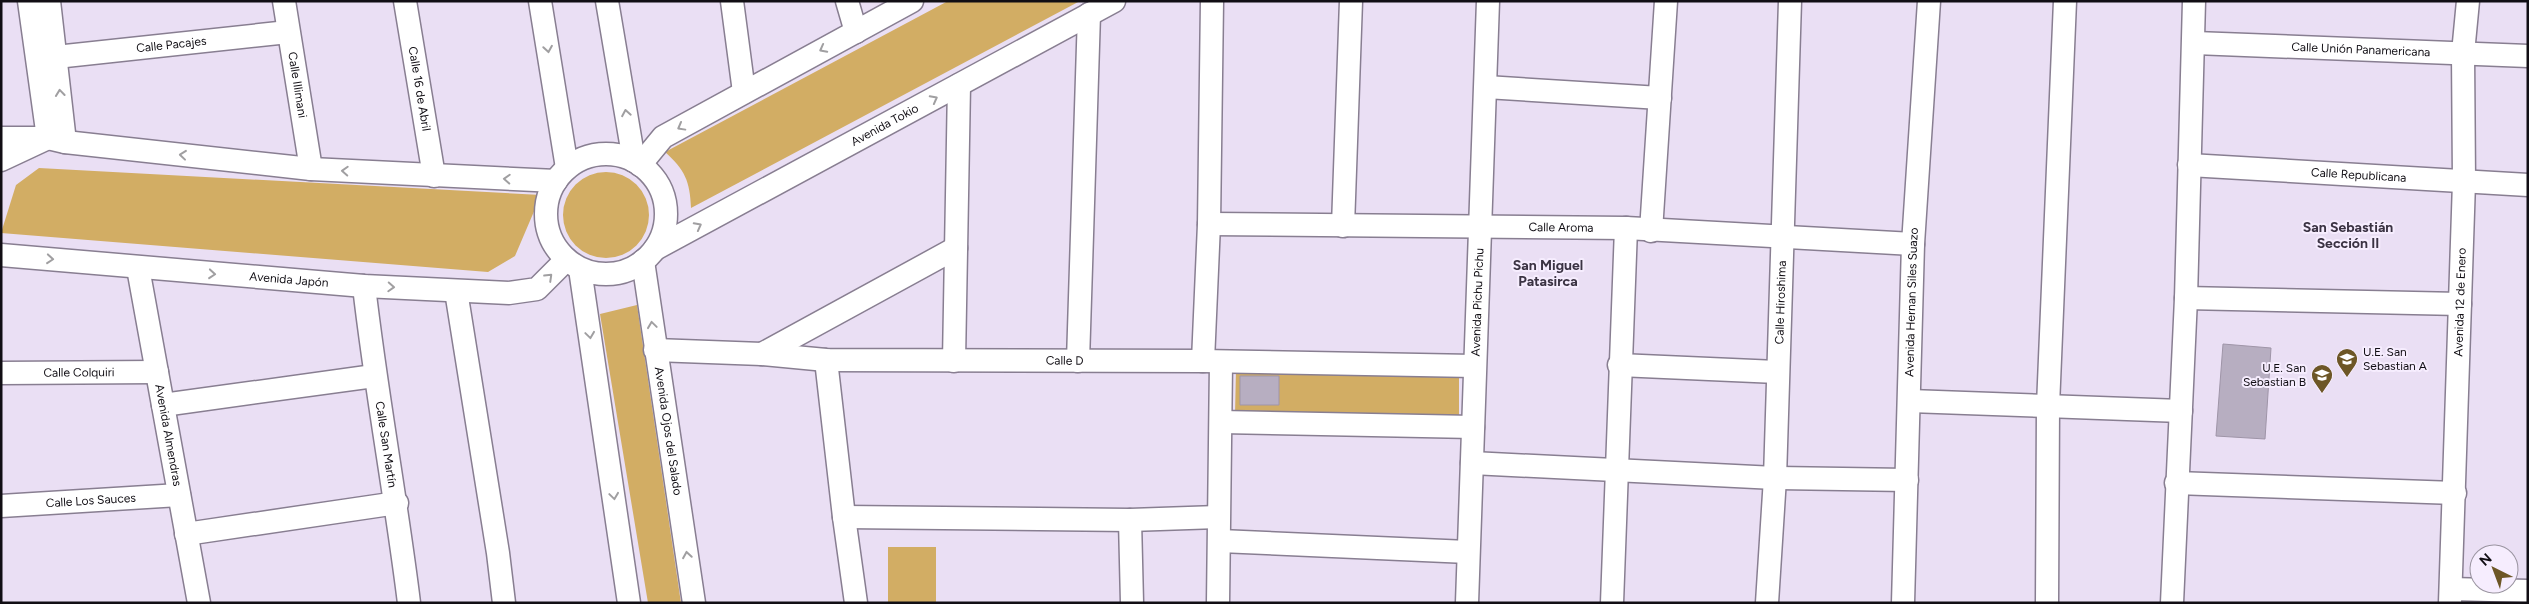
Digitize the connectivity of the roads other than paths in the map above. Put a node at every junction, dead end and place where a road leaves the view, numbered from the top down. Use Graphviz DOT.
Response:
graph roads {
  1 [pos="29,1"];
  2 [pos="49,1"];
  3 [pos="284,1"];
  4 [pos="405,1"];
  5 [pos="540,1"];
  6 [pos="607,1"];
  7 [pos="732,1"];
  8 [pos="847,1"];
  9 [pos="912,1"];
  10 [pos="1114,1"];
  11 [pos="1212,1"];
  12 [pos="1351,1"];
  13 [pos="1488,1"];
  14 [pos="1666,1"];
  15 [pos="1790,1"];
  16 [pos="1929,1"];
  17 [pos="2065,1"];
  18 [pos="2194,1"];
  19 [pos="2468,1"];
  20 [pos="1090,14"];
  21 [pos="288,32"];
  22 [pos="856,32"];
  23 [pos="2195,43"];
  24 [pos="2462,53"];
  25 [pos="2528,56"];
  26 [pos="56,57"];
  27 [pos="959,85"];
  28 [pos="1486,87"];
  29 [pos="744,92"];
  30 [pos="1660,98"];
  31 [pos="57,140"];
  32 [pos="2,156"];
  33 [pos="637,163"];
  34 [pos="2189,165"];
  35 [pos="311,170"];
  36 [pos="561,175"];
  37 [pos="434,176"];
  38 [pos="2464,182"];
  39 [pos="2528,185"];
  40 [pos="1209,224"];
  41 [pos="1343,226"];
  42 [pos="1480,228"];
  43 [pos="1626,228"];
  44 [pos="1651,231"];
  45 [pos="1782,238"];
  46 [pos="1913,244"];
  47 [pos="956,248"];
  48 [pos="1,254"];
  49 [pos="649,255"];
  50 [pos="573,265"];
  51 [pos="138,268"];
  52 [pos="364,286"];
  53 [pos="456,291"];
  54 [pos="2186,298"];
  55 [pos="2460,304"];
  56 [pos="656,350"];
  57 [pos="762,354"];
  58 [pos="826,360"];
  59 [pos="954,361"];
  60 [pos="1078,361"];
  61 [pos="1212,362"];
  62 [pos="1619,365"];
  63 [pos="1474,366"];
  64 [pos="157,372"];
  65 [pos="1777,372"];
  66 [pos="1,373"];
  67 [pos="374,376"];
  68 [pos="1910,401"];
  69 [pos="163,405"];
  70 [pos="2048,406"];
  71 [pos="2181,411"];
  72 [pos="1221,422"];
  73 [pos="1473,427"];
  74 [pos="1472,463"];
  75 [pos="1616,470"];
  76 [pos="1775,478"];
  77 [pos="1907,480"];
  78 [pos="2176,484"];
  79 [pos="2455,493"];
  80 [pos="179,495"];
  81 [pos="397,503"];
  82 [pos="1,506"];
  83 [pos="844,517"];
  84 [pos="1218,517"];
  85 [pos="1130,520"];
  86 [pos="186,534"];
  87 [pos="1220,542"];
  88 [pos="1468,552"];
  89 [pos="2528,591"];
  90 [pos="2450,596"];
  91 [pos="199,603"];
  92 [pos="409,603"];
  93 [pos="504,603"];
  94 [pos="630,603"];
  95 [pos="694,603"];
  96 [pos="856,603"];
  97 [pos="1132,603"];
  98 [pos="1218,603"];
  99 [pos="1467,603"];
  100 [pos="1612,603"];
  101 [pos="1767,603"];
  102 [pos="1903,603"];
  103 [pos="2047,603"];
  104 [pos="2172,603"];
  1 -- 31 [label="street"];
  2 -- 26 [label="street"];
  3 -- 21 [label="street, Calle Illimani"];
  4 -- 37 [label="street, Calle 16 de Abril"];
  5 -- 36 [label="street, one-way"];
  33 -- 6 [label="street, one-way"];
  7 -- 29 [label="street"];
  8 -- 22 [label="street"];
  9 -- 22 [label="street"];
  10 -- 20 [label="street, Avenida Tokio"];
  11 -- 40 [label="street"];
  12 -- 41 [label="street"];
  13 -- 28 [label="street, Avenida Pichu Pichu"];
  14 -- 30 [label="street"];
  15 -- 45 [label="street, Calle Hiroshima"];
  16 -- 46 [label="street, Avenida Hernan Siles Suazo"];
  17 -- 70 [label="street"];
  18 -- 23 [label="street"];
  19 -- 24 [label="street, Avenida 12 de Enero"];
  20 -- 27 [label="street, Avenida Tokio"];
  20 -- 60 [label="street"];
  21 -- 26 [label="street, Calle Pacajes"];
  21 -- 35 [label="street, Calle Illimani"];
  22 -- 29 [label="street, one-way"];
  23 -- 24 [label="street, Calle Unión Panamericana"];
  23 -- 34 [label="street"];
  24 -- 25 [label="street, Calle Unión Panamericana"];
  24 -- 38 [label="street, Avenida 12 de Enero"];
  31 -- 26 [label="street, one-way"];
  27 -- 47 [label="street"];
  49 -- 27 [label="street, Avenida Tokio, one-way"];
  28 -- 30 [label="street"];
  28 -- 42 [label="street, Avenida Pichu Pichu"];
  29 -- 33 [label="street, one-way"];
  30 -- 44 [label="street"];
  31 -- 32 [label="street"];
  35 -- 31 [label="street, one-way"];
  33 -- 36 [label="street"];
  33 -- 49 [label="street"];
  34 -- 38 [label="street, Calle Republicana"];
  34 -- 54 [label="street"];
  37 -- 35 [label="street, one-way"];
  36 -- 37 [label="street, one-way"];
  36 -- 50 [label="street"];
  38 -- 39 [label="street, Calle Republicana"];
  38 -- 55 [label="street, Avenida 12 de Enero"];
  40 -- 41 [label="street, Calle Aroma"];
  40 -- 61 [label="street"];
  41 -- 42 [label="street, Calle Aroma"];
  42 -- 43 [label="street, Calle Aroma"];
  42 -- 63 [label="street, Avenida Pichu Pichu"];
  43 -- 44 [label="street, Calle Aroma"];
  43 -- 62 [label="street"];
  44 -- 45 [label="street, Calle Aroma"];
  45 -- 46 [label="street, Calle Aroma"];
  45 -- 65 [label="street, Calle Hiroshima"];
  46 -- 68 [label="street, Avenida Hernan Siles Suazo"];
  47 -- 57 [label="street"];
  47 -- 59 [label="street"];
  48 -- 51 [label="street, Avenida Japón, one-way"];
  49 -- 50 [label="street"];
  56 -- 49 [label="street, Avenida Ojos del Salado, one-way"];
  53 -- 50 [label="street, Avenida Japón, one-way"];
  50 -- 94 [label="street, one-way"];
  51 -- 52 [label="street, Avenida Japón, one-way"];
  51 -- 64 [label="street, Avenida Almendras"];
  52 -- 53 [label="street, Avenida Japón, one-way"];
  52 -- 67 [label="street, Calle San Martín"];
  53 -- 93 [label="street"];
  54 -- 55 [label="street"];
  54 -- 71 [label="street"];
  55 -- 79 [label="street, Avenida 12 de Enero"];
  56 -- 57 [label="street, Calle D"];
  95 -- 56 [label="street, Avenida Ojos del Salado, one-way"];
  57 -- 58 [label="street, Calle D"];
  58 -- 59 [label="street, Calle D"];
  58 -- 83 [label="street"];
  59 -- 60 [label="street, Calle D"];
  60 -- 61 [label="street, Calle D"];
  61 -- 63 [label="street, Calle D"];
  61 -- 72 [label="street"];
  62 -- 65 [label="street"];
  62 -- 75 [label="street"];
  63 -- 73 [label="street, Avenida Pichu Pichu"];
  64 -- 66 [label="street, Calle Colquiri"];
  64 -- 69 [label="street, Avenida Almendras"];
  65 -- 76 [label="street, Calle Hiroshima"];
  67 -- 69 [label="street"];
  67 -- 81 [label="street, Calle San Martín"];
  68 -- 70 [label="street"];
  68 -- 77 [label="street, Avenida Hernan Siles Suazo"];
  69 -- 80 [label="street, Avenida Almendras"];
  70 -- 71 [label="street"];
  70 -- 103 [label="street"];
  71 -- 78 [label="street"];
  72 -- 73 [label="street"];
  72 -- 84 [label="street"];
  73 -- 74 [label="street, Avenida Pichu Pichu"];
  74 -- 75 [label="street"];
  74 -- 88 [label="street, Avenida Pichu Pichu"];
  75 -- 76 [label="street"];
  75 -- 100 [label="street"];
  76 -- 77 [label="street"];
  76 -- 101 [label="street, Calle Hiroshima"];
  77 -- 102 [label="street, Avenida Hernan Siles Suazo"];
  78 -- 79 [label="street"];
  78 -- 104 [label="street"];
  79 -- 90 [label="street, Avenida 12 de Enero"];
  80 -- 82 [label="street, Calle Los Sauces"];
  80 -- 86 [label="street, Avenida Almendras"];
  81 -- 86 [label="street"];
  81 -- 92 [label="street, Calle San Martín"];
  83 -- 85 [label="street"];
  83 -- 96 [label="street"];
  84 -- 85 [label="street"];
  84 -- 87 [label="street"];
  85 -- 97 [label="street"];
  86 -- 91 [label="street, Avenida Almendras"];
  87 -- 88 [label="street"];
  87 -- 98 [label="street"];
  88 -- 99 [label="street, Avenida Pichu Pichu"];
  89 -- 90 [label="street"];
}
